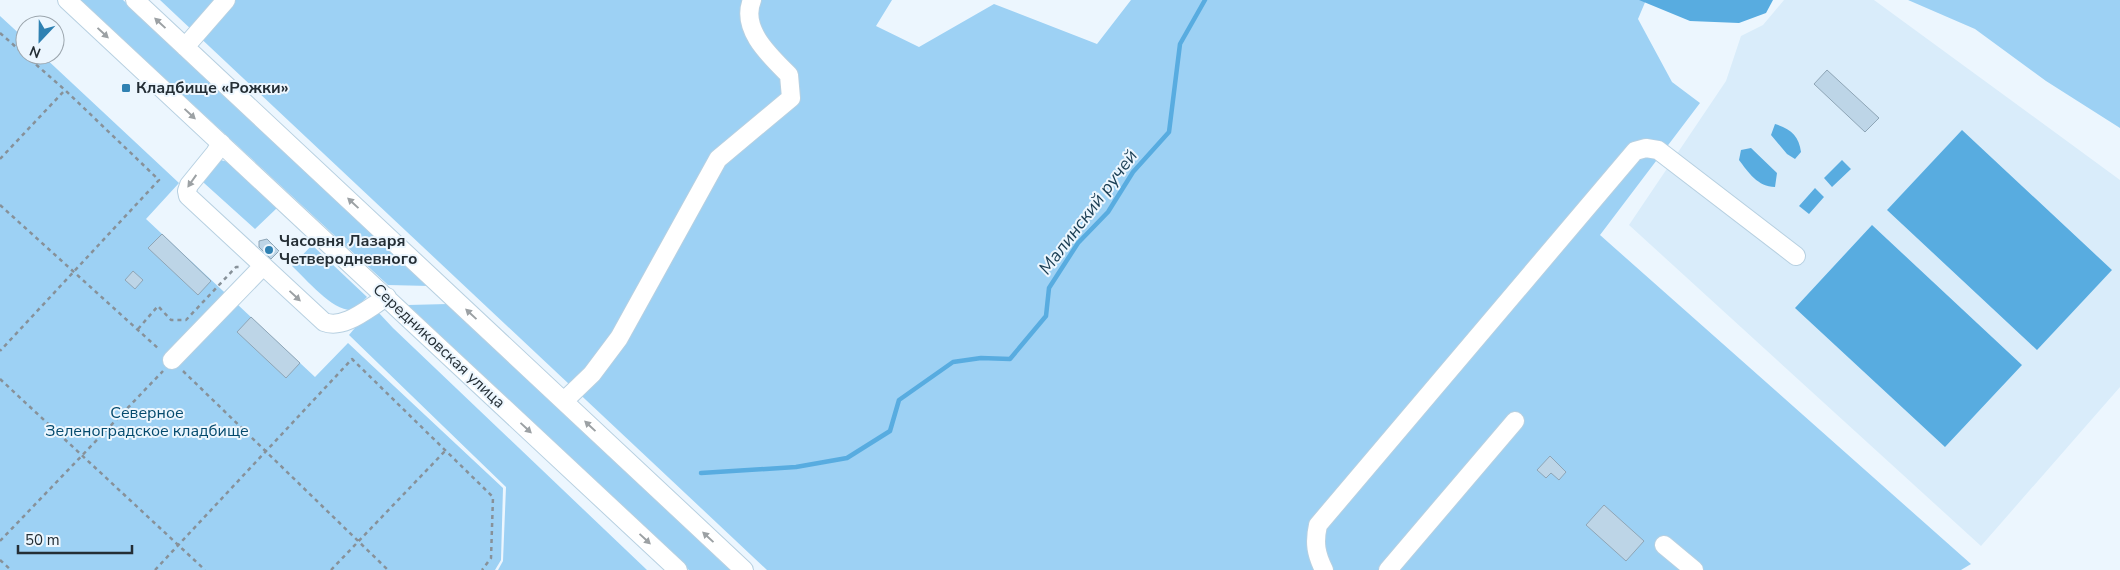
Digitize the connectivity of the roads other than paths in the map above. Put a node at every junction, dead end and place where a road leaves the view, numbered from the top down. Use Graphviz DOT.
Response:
graph roads {
  1 [pos="67,0"];
  2 [pos="135,0"];
  3 [pos="226,0"];
  4 [pos="752,0"];
  5 [pos="185,46"];
  6 [pos="221,142"];
  7 [pos="1796,256"];
  8 [pos="263,266"];
  9 [pos="387,297"];
  10 [pos="172,360"];
  11 [pos="564,401"];
  12 [pos="1515,421"];
  13 [pos="1664,545"];
  14 [pos="678,570"];
  15 [pos="744,570"];
  16 [pos="1324,570"];
  17 [pos="1388,570"];
  18 [pos="1694,570"];
  1 -- 6 [label="street, Середниковская улица, one-way"];
  5 -- 2 [label="street, one-way"];
  3 -- 5 [label="street"];
  4 -- 11 [label="street"];
  11 -- 5 [label="street, one-way"];
  6 -- 8 [label="street, one-way"];
  6 -- 9 [label="street, Середниковская улица"];
  7 -- 16 [label="street"];
  8 -- 9 [label="street, one-way"];
  8 -- 10 [label="street"];
  9 -- 14 [label="street, Середниковская улица, one-way"];
  15 -- 11 [label="street, one-way"];
  12 -- 17 [label="street"];
  13 -- 18 [label="street"];
}
